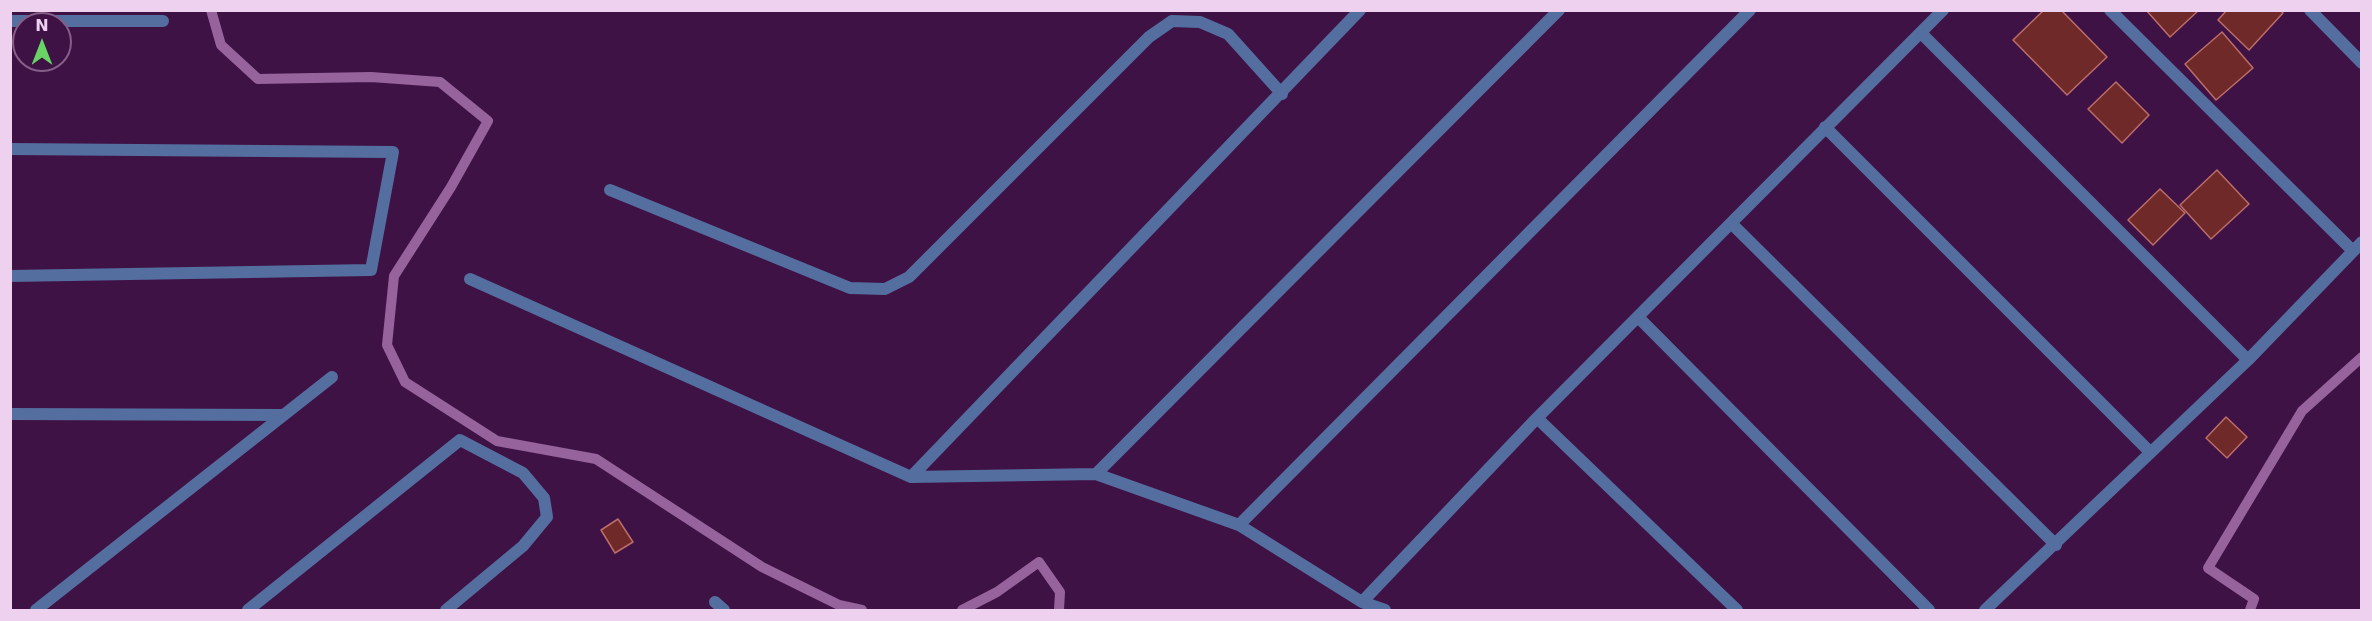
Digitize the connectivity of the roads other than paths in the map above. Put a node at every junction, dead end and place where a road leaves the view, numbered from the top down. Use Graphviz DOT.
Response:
graph roads {
  1 [pos="1360,10"];
  2 [pos="1559,10"];
  3 [pos="1750,10"];
  4 [pos="1943,10"];
  5 [pos="2110,10"];
  6 [pos="2310,10"];
  7 [pos="10,21"];
  8 [pos="163,21"];
  9 [pos="1921,33"];
  10 [pos="2361,63"];
  11 [pos="1282,94"];
  12 [pos="1825,127"];
  13 [pos="10,149"];
  14 [pos="610,190"];
  15 [pos="1731,223"];
  16 [pos="2357,246"];
  17 [pos="10,276"];
  18 [pos="470,279"];
  19 [pos="1639,318"];
  20 [pos="2248,360"];
  21 [pos="332,377"];
  22 [pos="10,414"];
  23 [pos="283,415"];
  24 [pos="1537,418"];
  25 [pos="2150,452"];
  26 [pos="1096,474"];
  27 [pos="910,477"];
  28 [pos="1239,525"];
  29 [pos="2056,545"];
  30 [pos="1362,603"];
  31 [pos="36,610"];
  32 [pos="248,610"];
  33 [pos="446,610"];
  34 [pos="1385,610"];
  35 [pos="1737,610"];
  36 [pos="1929,610"];
  37 [pos="1985,610"];
  1 -- 11 [label="street"];
  2 -- 26 [label="street"];
  3 -- 28 [label="street"];
  4 -- 9 [label="street"];
  5 -- 16 [label="street"];
  6 -- 10 [label="street"];
  7 -- 8 [label="street"];
  9 -- 12 [label="street"];
  9 -- 20 [label="street"];
  11 -- 14 [label="street"];
  11 -- 27 [label="street"];
  12 -- 15 [label="street"];
  12 -- 25 [label="street"];
  13 -- 17 [label="street"];
  15 -- 19 [label="street"];
  15 -- 29 [label="street"];
  16 -- 20 [label="street"];
  18 -- 27 [label="street"];
  19 -- 24 [label="street"];
  19 -- 36 [label="street"];
  20 -- 25 [label="street"];
  21 -- 23 [label="street"];
  22 -- 23 [label="street"];
  23 -- 31 [label="street"];
  24 -- 30 [label="street"];
  24 -- 35 [label="street"];
  25 -- 29 [label="street"];
  26 -- 27 [label="street"];
  26 -- 28 [label="street"];
  28 -- 30 [label="street"];
  29 -- 37 [label="street"];
  30 -- 34 [label="street"];
  32 -- 33 [label="street"];
}
